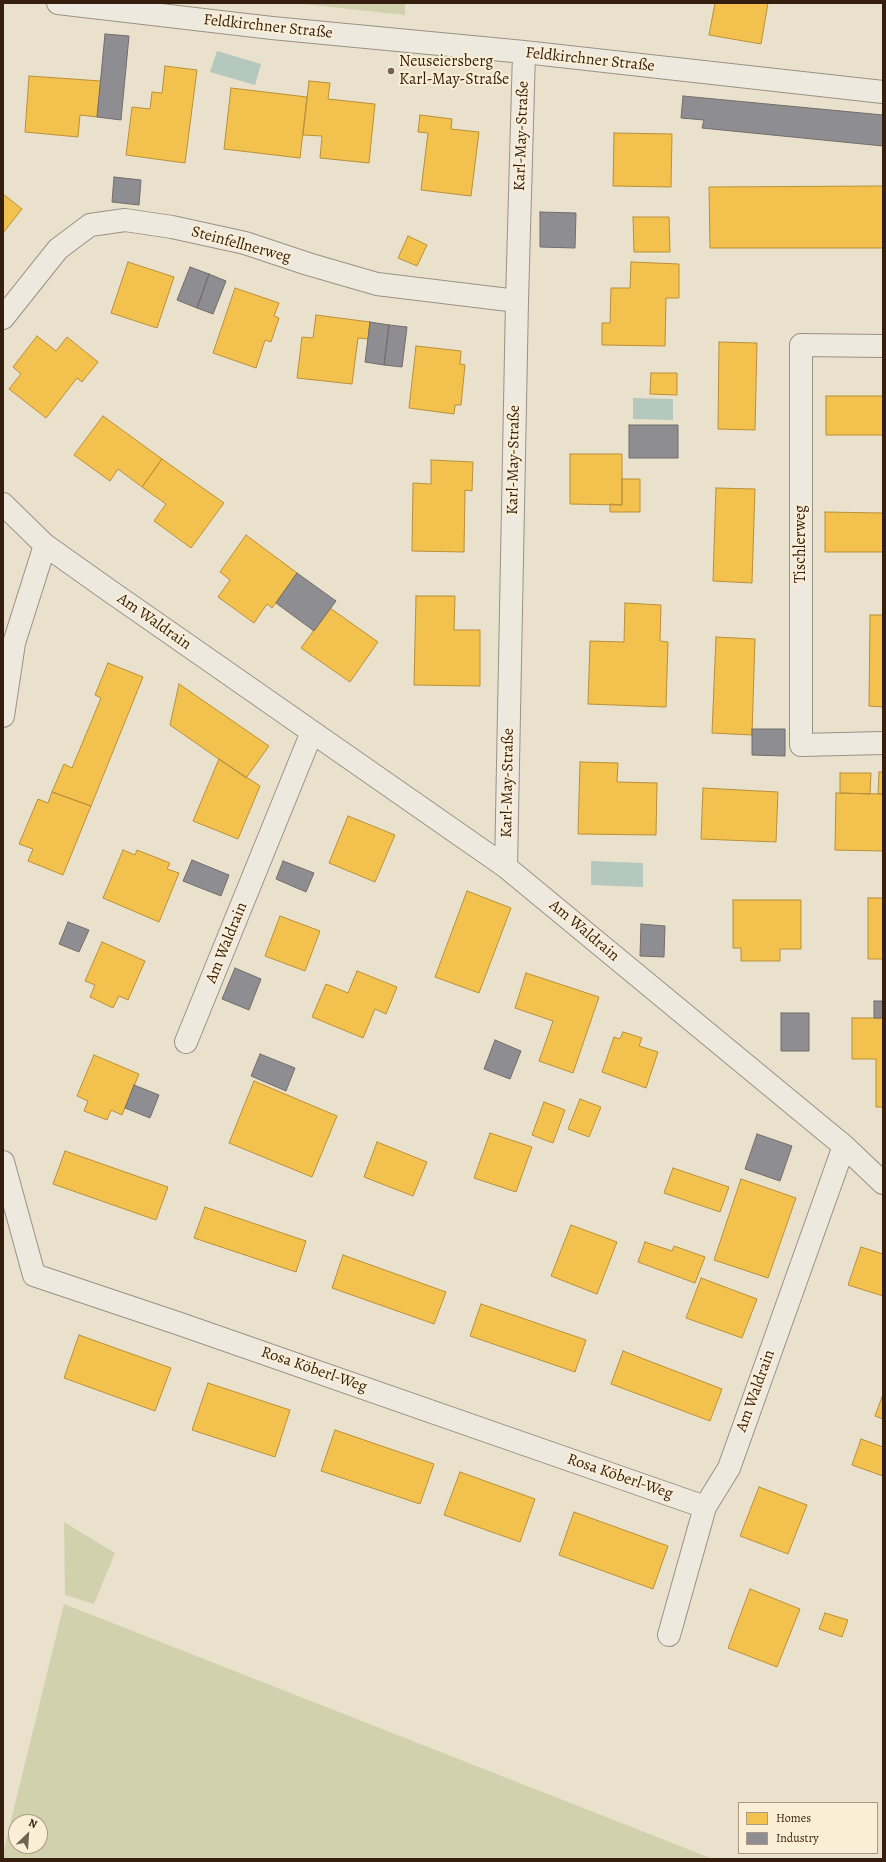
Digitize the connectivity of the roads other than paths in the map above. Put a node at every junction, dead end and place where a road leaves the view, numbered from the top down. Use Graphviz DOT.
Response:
graph roads {
  1 [pos="58,3"];
  2 [pos="524,52"];
  3 [pos="883,92"];
  4 [pos="517,301"];
  5 [pos="3,318"];
  6 [pos="883,346"];
  7 [pos="3,504"];
  8 [pos="45,545"];
  9 [pos="3,716"];
  10 [pos="312,732"];
  11 [pos="883,743"];
  12 [pos="506,867"];
  13 [pos="186,1042"];
  14 [pos="844,1146"];
  15 [pos="3,1162"];
  16 [pos="883,1184"];
  17 [pos="705,1507"];
  18 [pos="669,1635"];
  1 -- 2 [label="street, Feldkirchner Straße"];
  2 -- 3 [label="street, Feldkirchner Straße"];
  2 -- 4 [label="street, Karl-May-Straße"];
  4 -- 5 [label="street, Steinfellnerweg"];
  4 -- 12 [label="street, Karl-May-Straße"];
  6 -- 11 [label="street, Tischlerweg"];
  7 -- 8 [label="street, Am Waldrain"];
  8 -- 9 [label="street"];
  8 -- 10 [label="street, Am Waldrain"];
  10 -- 12 [label="street, Am Waldrain"];
  10 -- 13 [label="street, Am Waldrain"];
  12 -- 14 [label="street, Am Waldrain"];
  14 -- 16 [label="street, Am Waldrain"];
  14 -- 17 [label="street, Am Waldrain"];
  15 -- 17 [label="street, Rosa Köberl-Weg"];
  17 -- 18 [label="street, Am Waldrain"];
}
